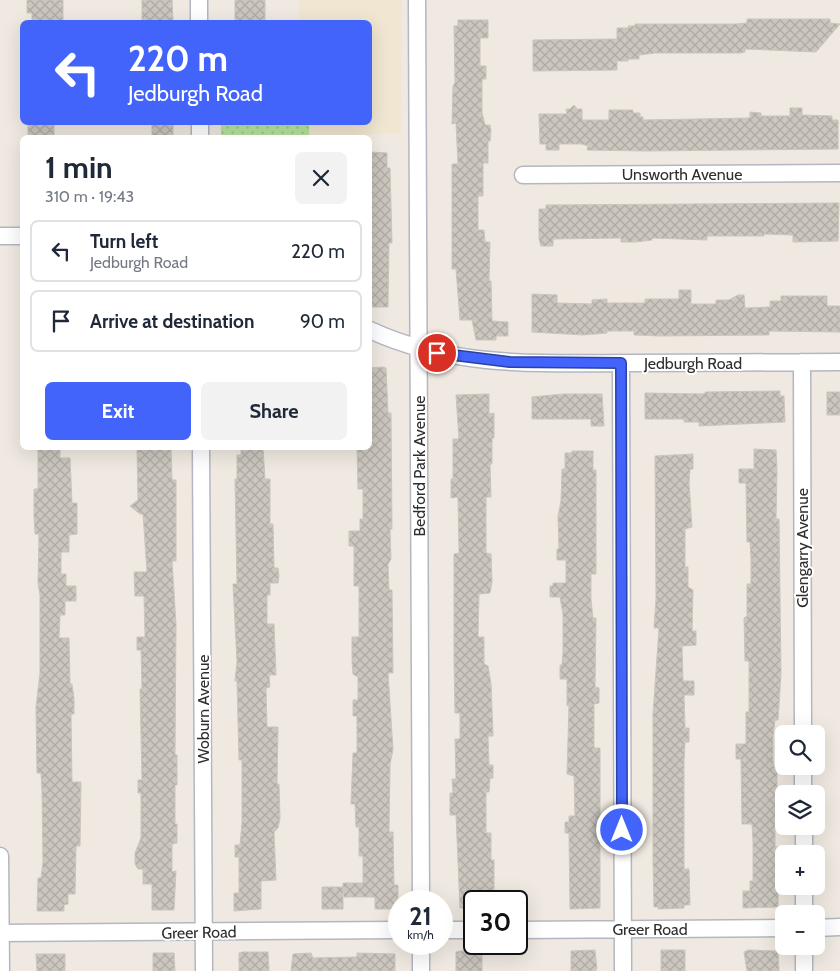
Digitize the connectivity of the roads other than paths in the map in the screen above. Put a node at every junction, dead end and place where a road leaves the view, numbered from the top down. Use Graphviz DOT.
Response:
graph roads {
  1 [pos="199,0"];
  2 [pos="417,0"];
  3 [pos="199,20"];
  4 [pos="840,173"];
  5 [pos="523,175"];
  6 [pos="0,236"];
  7 [pos="20,236"];
  8 [pos="372,331"];
  9 [pos="418,348"];
  10 [pos="802,362"];
  11 [pos="840,362"];
  12 [pos="621,363"];
  13 [pos="201,450"];
  14 [pos="803,725"];
  15 [pos="0,856"];
  16 [pos="421,890"];
  17 [pos="840,927"];
  18 [pos="775,928"];
  19 [pos="825,928"];
  20 [pos="623,929"];
  21 [pos="388,930"];
  22 [pos="528,930"];
  23 [pos="204,932"];
  24 [pos="0,933"];
  25 [pos="421,955"];
  26 [pos="804,955"];
  27 [pos="0,971"];
  28 [pos="204,971"];
  29 [pos="421,971"];
  30 [pos="623,971"];
  31 [pos="804,971"];
  1 -- 3 [label="street"];
  2 -- 9 [label="street, Bedford Park Avenue"];
  4 -- 5 [label="street, Unsworth Avenue"];
  6 -- 7 [label="street"];
  8 -- 9 [label="street, Jedburgh Road"];
  9 -- 12 [label="street, Jedburgh Road"];
  9 -- 16 [label="street, Bedford Park Avenue"];
  10 -- 11 [label="street, Jedburgh Road"];
  10 -- 12 [label="street, Jedburgh Road"];
  10 -- 14 [label="street, Glengarry Avenue"];
  12 -- 20 [label="street"];
  13 -- 23 [label="street, Woburn Avenue"];
  15 -- 24 [label="street"];
  17 -- 19 [label="street"];
  18 -- 20 [label="street, Greer Road"];
  20 -- 22 [label="street, Greer Road"];
  20 -- 30 [label="street"];
  21 -- 23 [label="street, Greer Road"];
  23 -- 24 [label="street, Greer Road"];
  23 -- 28 [label="street, Woburn Avenue"];
  24 -- 27 [label="street"];
  25 -- 29 [label="street"];
  26 -- 31 [label="street"];
}
